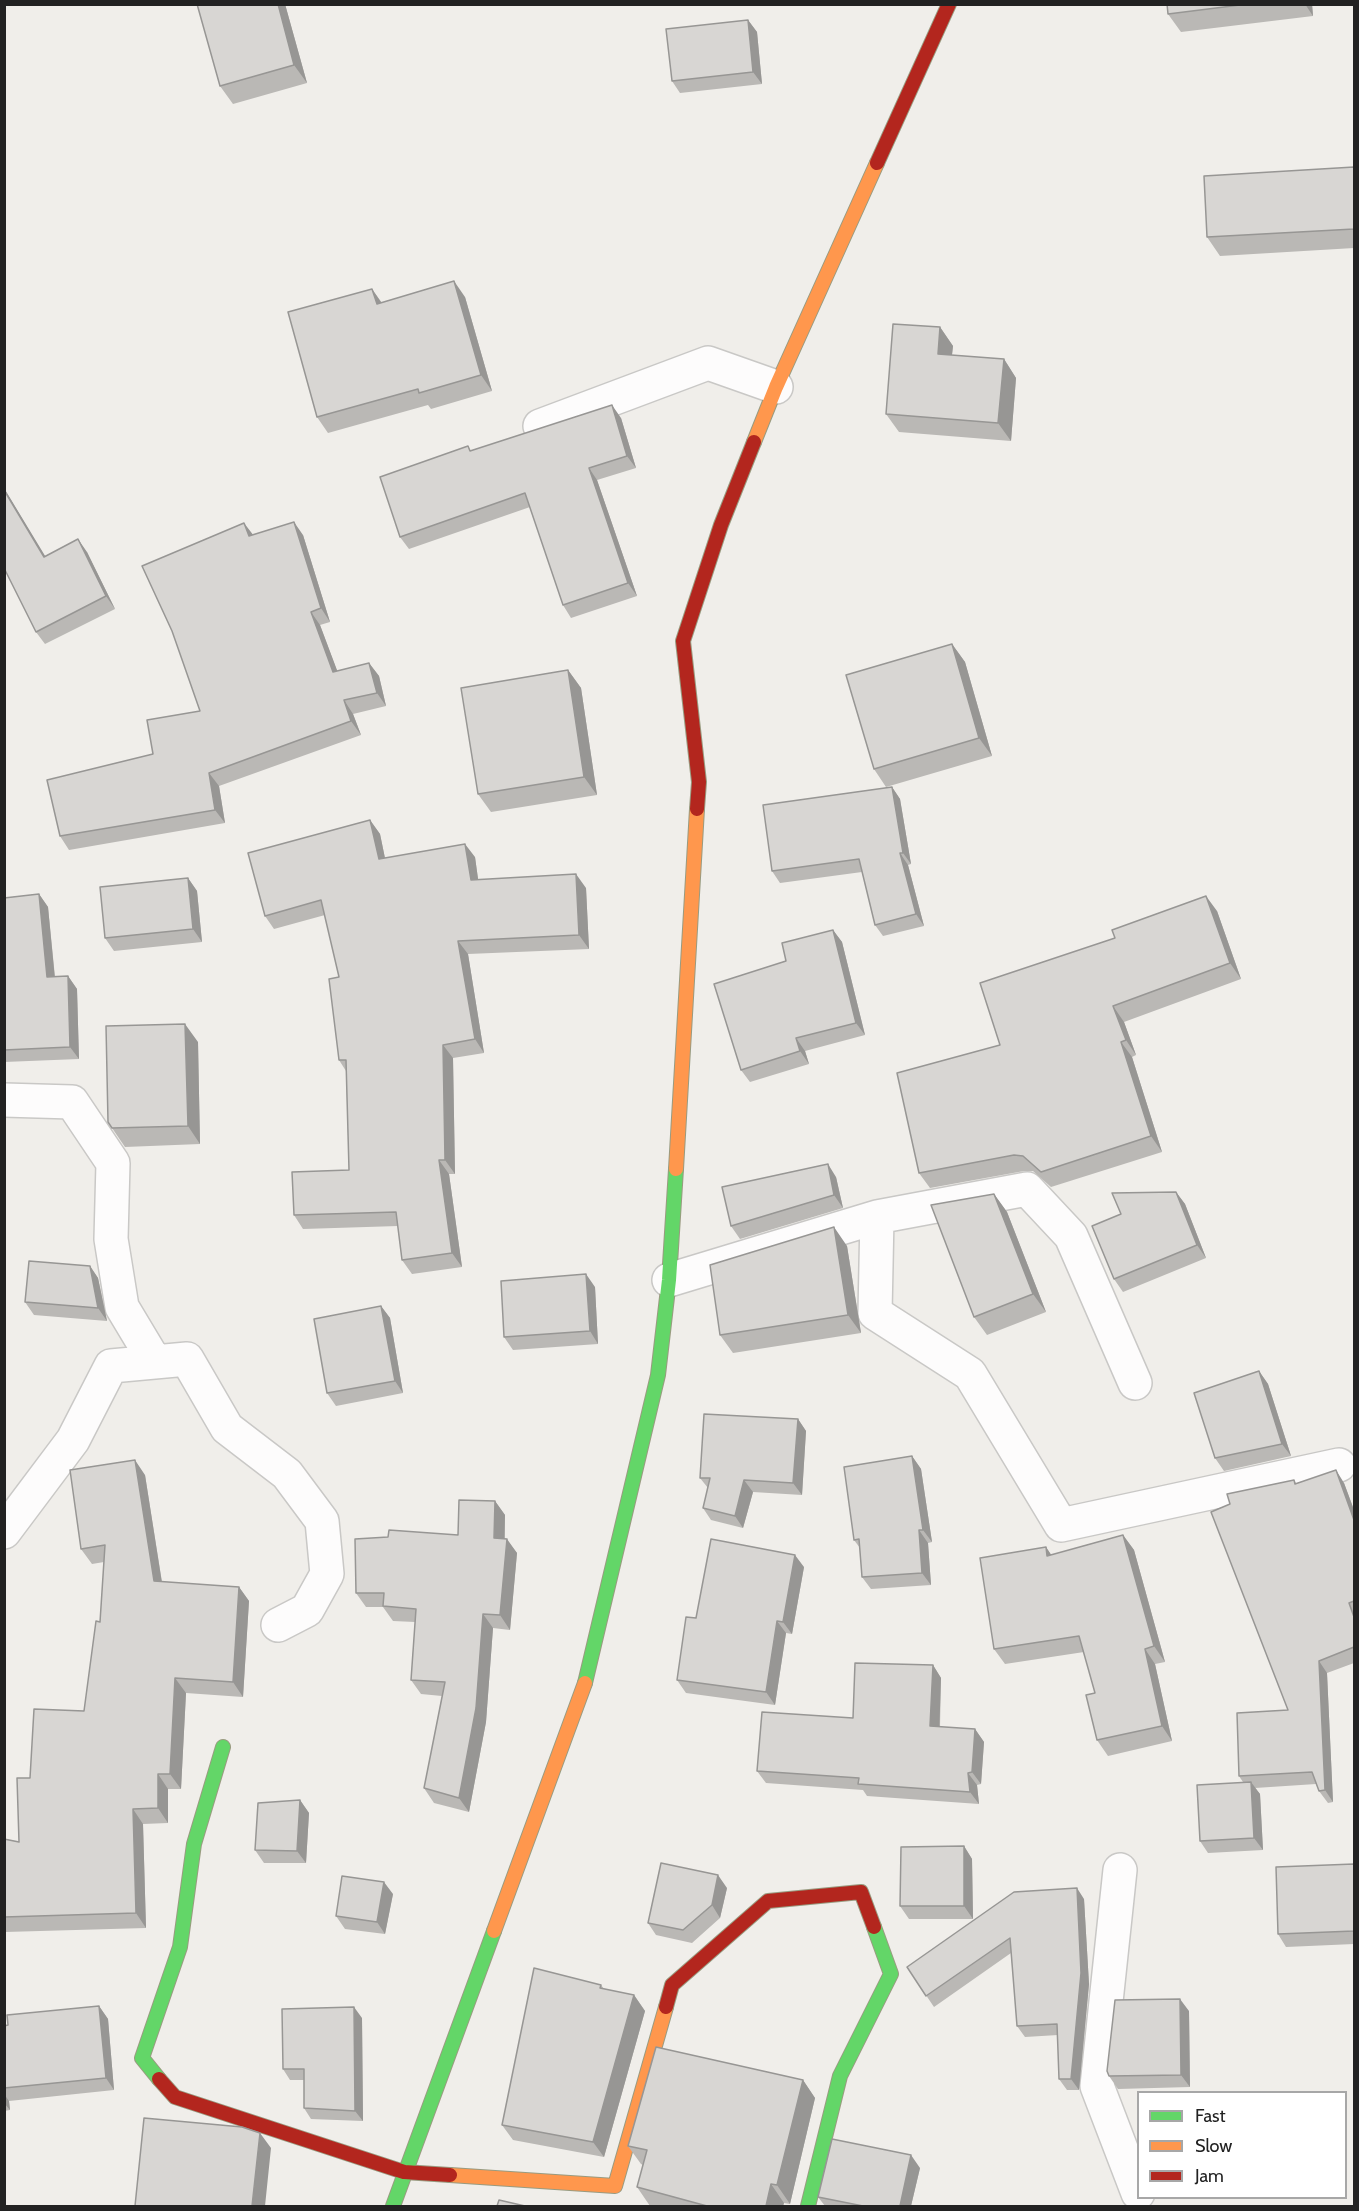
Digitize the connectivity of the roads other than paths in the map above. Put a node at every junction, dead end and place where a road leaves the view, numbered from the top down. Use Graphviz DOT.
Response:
graph roads {
  1 [pos="949,4"];
  2 [pos="776,387"];
  3 [pos="540,426"];
  4 [pos="4,1100"];
  5 [pos="877,1217"];
  6 [pos="669,1280"];
  7 [pos="155,1362"];
  8 [pos="1135,1383"];
  9 [pos="1339,1465"];
  10 [pos="4,1532"];
  11 [pos="278,1625"];
  12 [pos="224,1746"];
  13 [pos="1120,1870"];
  14 [pos="404,2172"];
  15 [pos="1137,2190"];
  16 [pos="393,2206"];
  17 [pos="808,2206"];
  1 -- 2 [label="main road"];
  2 -- 3 [label="street"];
  2 -- 6 [label="main road"];
  4 -- 7 [label="street"];
  5 -- 6 [label="street"];
  5 -- 8 [label="street"];
  5 -- 9 [label="street"];
  6 -- 14 [label="main road"];
  7 -- 10 [label="street"];
  7 -- 11 [label="street"];
  12 -- 14 [label="main road"];
  13 -- 15 [label="street"];
  14 -- 16 [label="main road"];
  14 -- 17 [label="main road"];
}
